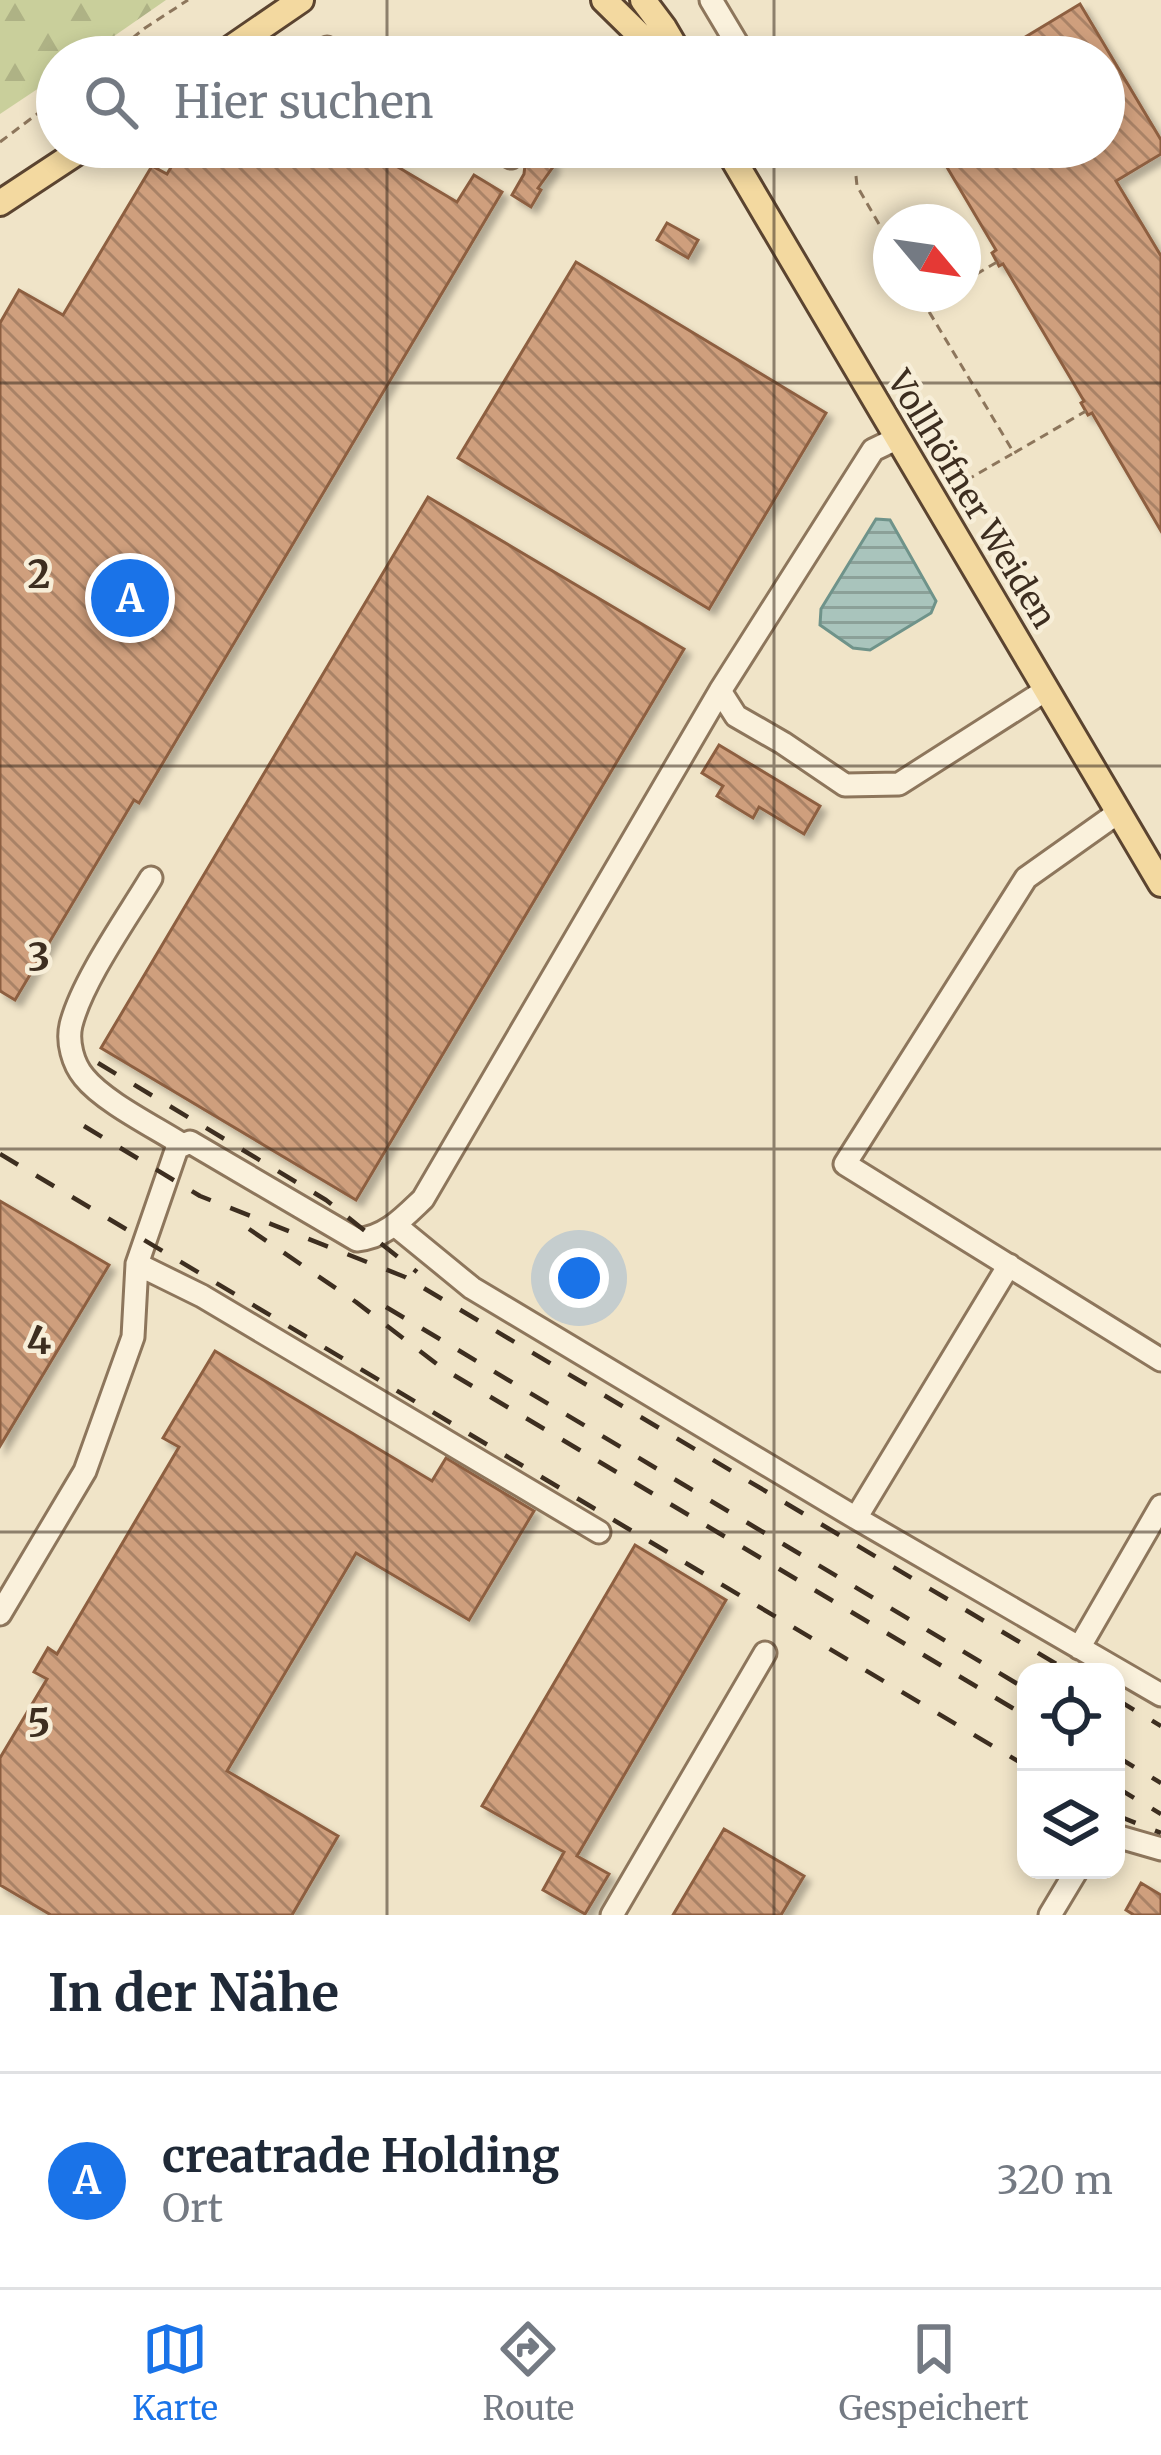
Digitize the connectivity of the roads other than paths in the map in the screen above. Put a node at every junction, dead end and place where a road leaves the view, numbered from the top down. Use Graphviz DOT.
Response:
graph roads {
  1 [pos="604,0"];
  2 [pos="643,0"];
  3 [pos="711,0"];
  4 [pos="302,2"];
  5 [pos="250,36"];
  6 [pos="641,36"];
  7 [pos="669,36"];
  8 [pos="732,36"];
  9 [pos="53,168"];
  10 [pos="738,168"];
  11 [pos="0,203"];
  12 [pos="898,439"];
  13 [pos="1046,690"];
  14 [pos="720,691"];
  15 [pos="1119,812"];
  16 [pos="151,878"];
  17 [pos="1161,884"];
  18 [pos="183,1145"];
  19 [pos="395,1225"];
  20 [pos="137,1264"];
  21 [pos="1009,1265"];
  22 [pos="1161,1360"];
  23 [pos="1161,1506"];
  24 [pos="856,1518"];
  25 [pos="599,1532"];
  26 [pos="0,1614"];
  27 [pos="1079,1648"];
  28 [pos="765,1653"];
  29 [pos="1161,1695"];
  30 [pos="1125,1839"];
  31 [pos="1161,1849"];
  32 [pos="1072,1879"];
  33 [pos="612,1915"];
  34 [pos="1050,1915"];
  1 -- 6 [label="main road"];
  2 -- 7 [label="main road"];
  3 -- 8 [label="lane"];
  4 -- 5 [label="main road"];
  9 -- 11 [label="main road"];
  10 -- 12 [label="main road, Vollhöfner Weiden"];
  12 -- 13 [label="main road, Vollhöfner Weiden"];
  12 -- 14 [label="lane"];
  13 -- 14 [label="lane"];
  13 -- 15 [label="main road, Vollhöfner Weiden"];
  14 -- 19 [label="lane"];
  15 -- 17 [label="main road, Vollhöfner Weiden"];
  15 -- 21 [label="lane"];
  16 -- 18 [label="lane"];
  18 -- 19 [label="lane"];
  18 -- 20 [label="lane"];
  19 -- 24 [label="lane"];
  20 -- 25 [label="lane"];
  20 -- 26 [label="lane"];
  21 -- 22 [label="lane"];
  21 -- 24 [label="lane"];
  23 -- 27 [label="lane"];
  24 -- 27 [label="lane"];
  27 -- 29 [label="lane"];
  28 -- 33 [label="lane"];
  30 -- 31 [label="lane"];
  32 -- 34 [label="lane"];
}
